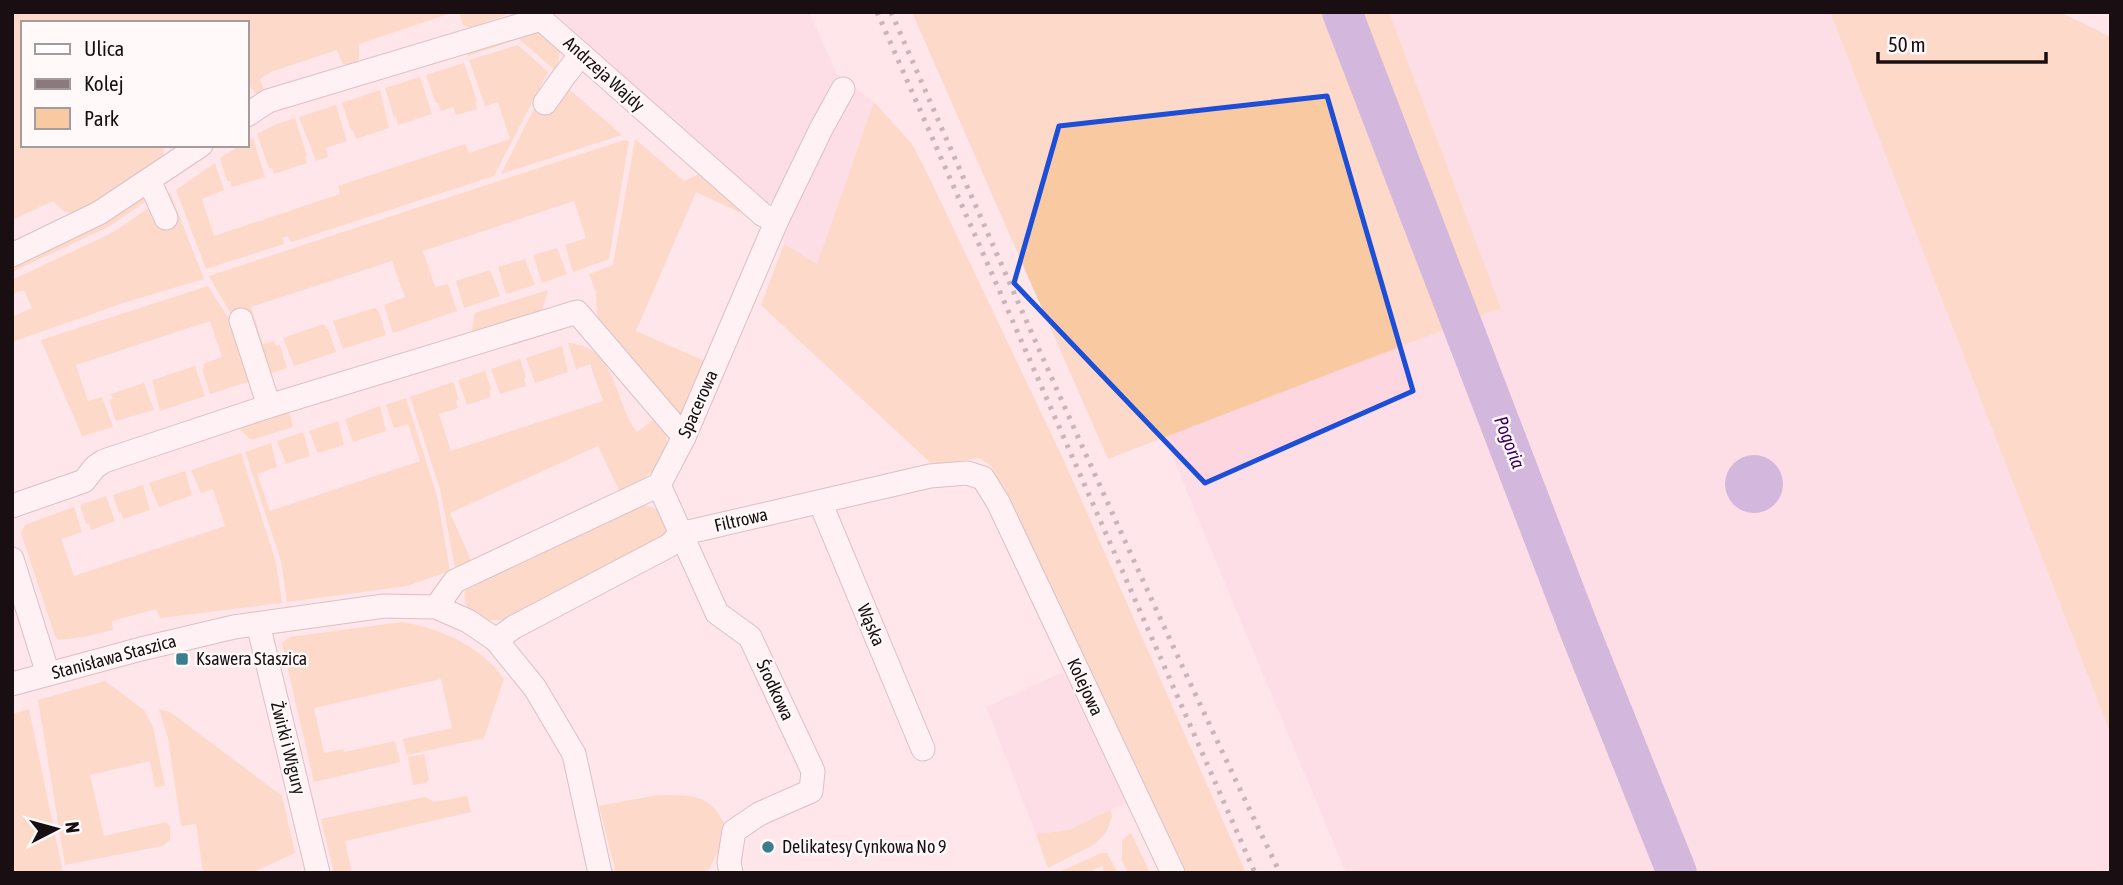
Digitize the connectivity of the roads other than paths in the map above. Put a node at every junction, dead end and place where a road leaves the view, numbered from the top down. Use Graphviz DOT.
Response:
graph roads {
  1 [pos="582,54"];
  2 [pos="843,89"];
  3 [pos="545,103"];
  4 [pos="248,114"];
  5 [pos="198,147"];
  6 [pos="149,180"];
  7 [pos="166,218"];
  8 [pos="777,220"];
  9 [pos="12,255"];
  10 [pos="241,320"];
  11 [pos="269,406"];
  12 [pos="684,438"];
  13 [pos="659,485"];
  14 [pos="820,502"];
  15 [pos="998,502"];
  16 [pos="12,506"];
  17 [pos="680,534"];
  18 [pos="12,559"];
  19 [pos="436,607"];
  20 [pos="258,624"];
  21 [pos="496,640"];
  22 [pos="48,674"];
  23 [pos="12,684"];
  24 [pos="923,749"];
  25 [pos="318,873"];
  26 [pos="600,873"];
  27 [pos="731,873"];
  28 [pos="1173,873"];
  1 -- 3 [label="street"];
  1 -- 4 [label="street, Andrzeja Wajdy"];
  1 -- 8 [label="street, Andrzeja Wajdy"];
  2 -- 8 [label="street, Spacerowa"];
  5 -- 6 [label="street"];
  6 -- 7 [label="street"];
  6 -- 9 [label="street"];
  8 -- 12 [label="street, Spacerowa"];
  10 -- 11 [label="street"];
  11 -- 12 [label="street"];
  11 -- 16 [label="street"];
  12 -- 13 [label="street, Spacerowa"];
  13 -- 17 [label="street, Środkowa"];
  13 -- 19 [label="street"];
  14 -- 15 [label="street, Filtrowa"];
  14 -- 17 [label="street, Filtrowa"];
  14 -- 24 [label="street, Wąska"];
  15 -- 28 [label="street, Kolejowa"];
  17 -- 21 [label="street, Filtrowa"];
  17 -- 27 [label="street, Środkowa"];
  18 -- 22 [label="street"];
  19 -- 20 [label="street, Stanisława Staszica"];
  19 -- 21 [label="street"];
  20 -- 22 [label="street, Stanisława Staszica"];
  20 -- 25 [label="street, Żwirki i Wigury"];
  21 -- 26 [label="street"];
  22 -- 23 [label="street, Stanisława Staszica"];
}
